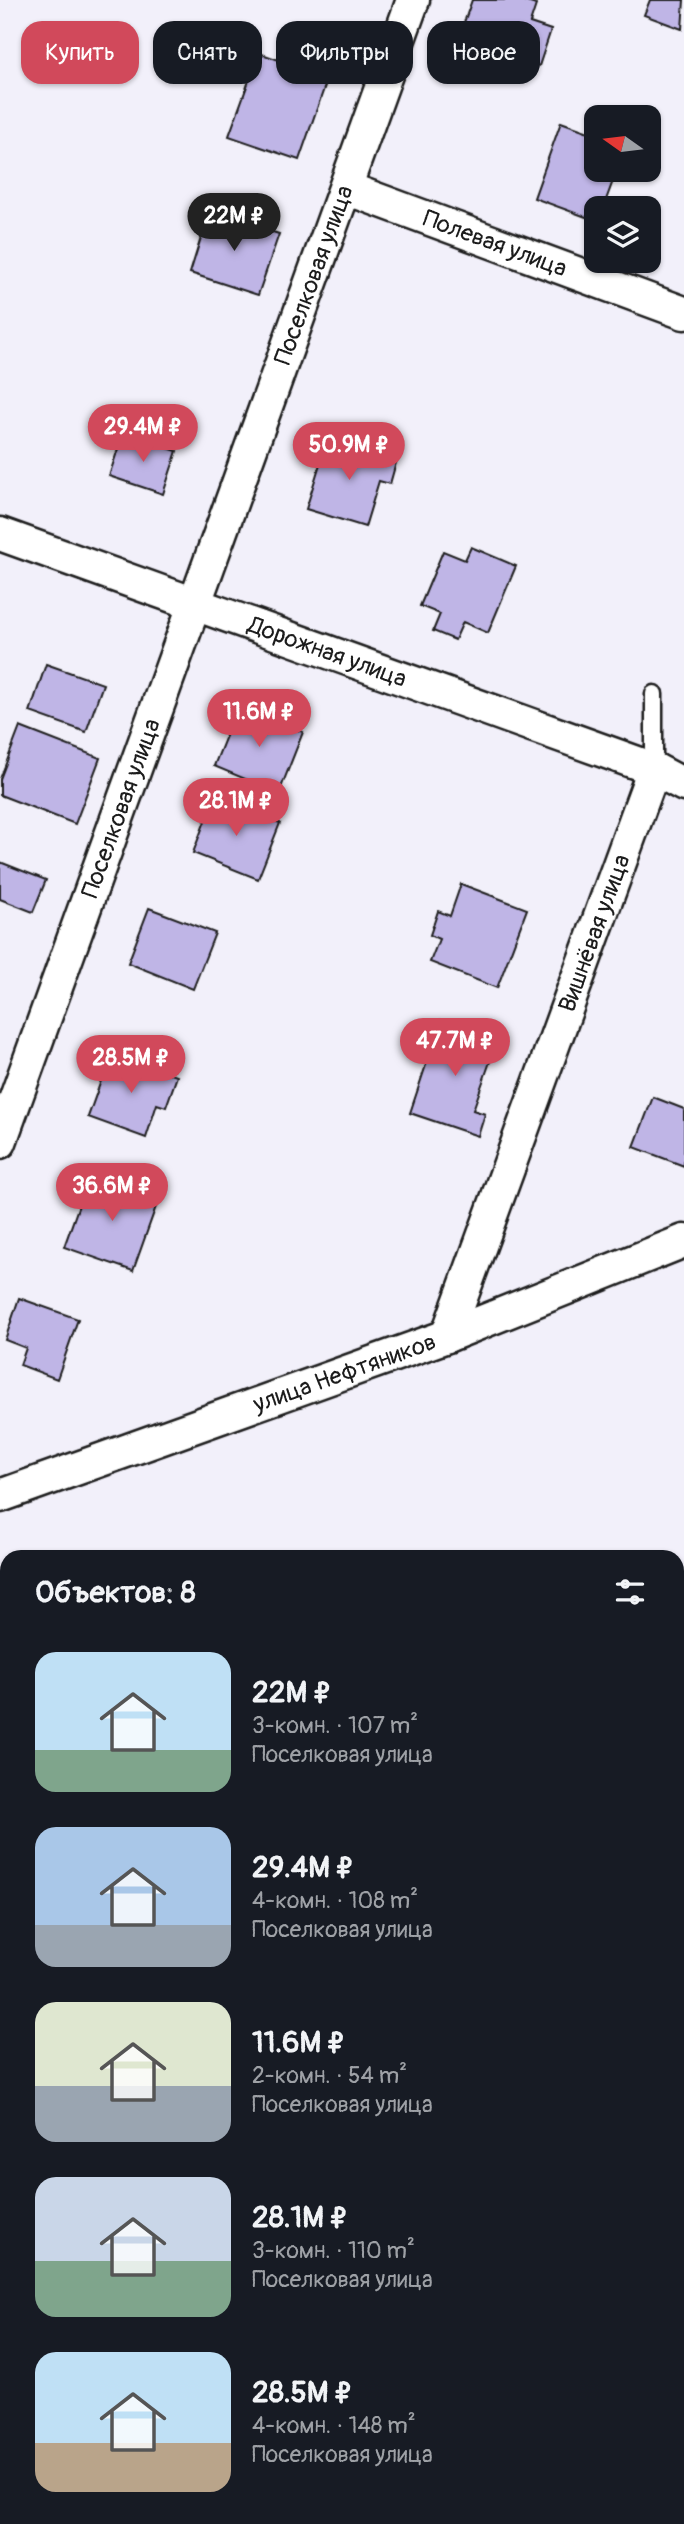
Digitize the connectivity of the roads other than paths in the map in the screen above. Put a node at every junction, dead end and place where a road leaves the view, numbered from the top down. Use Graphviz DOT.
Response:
graph roads {
  1 [pos="413,0"];
  2 [pos="346,188"];
  3 [pos="684,313"];
  4 [pos="0,534"];
  5 [pos="195,603"];
  6 [pos="654,694"];
  7 [pos="654,769"];
  8 [pos="684,785"];
  9 [pos="0,1142"];
  10 [pos="684,1241"];
  11 [pos="447,1336"];
  12 [pos="0,1496"];
  1 -- 2 [label="street, Поселковая улица"];
  2 -- 3 [label="street, Полевая улица"];
  2 -- 5 [label="street, Поселковая улица"];
  4 -- 5 [label="street, Дорожная улица"];
  5 -- 7 [label="street, Дорожная улица"];
  5 -- 9 [label="street, Поселковая улица"];
  6 -- 7 [label="lane"];
  7 -- 8 [label="street, Дорожная улица"];
  7 -- 11 [label="street, Вишнёвая улица"];
  10 -- 11 [label="street, улица Нефтяников"];
  11 -- 12 [label="street, улица Нефтяников"];
}
